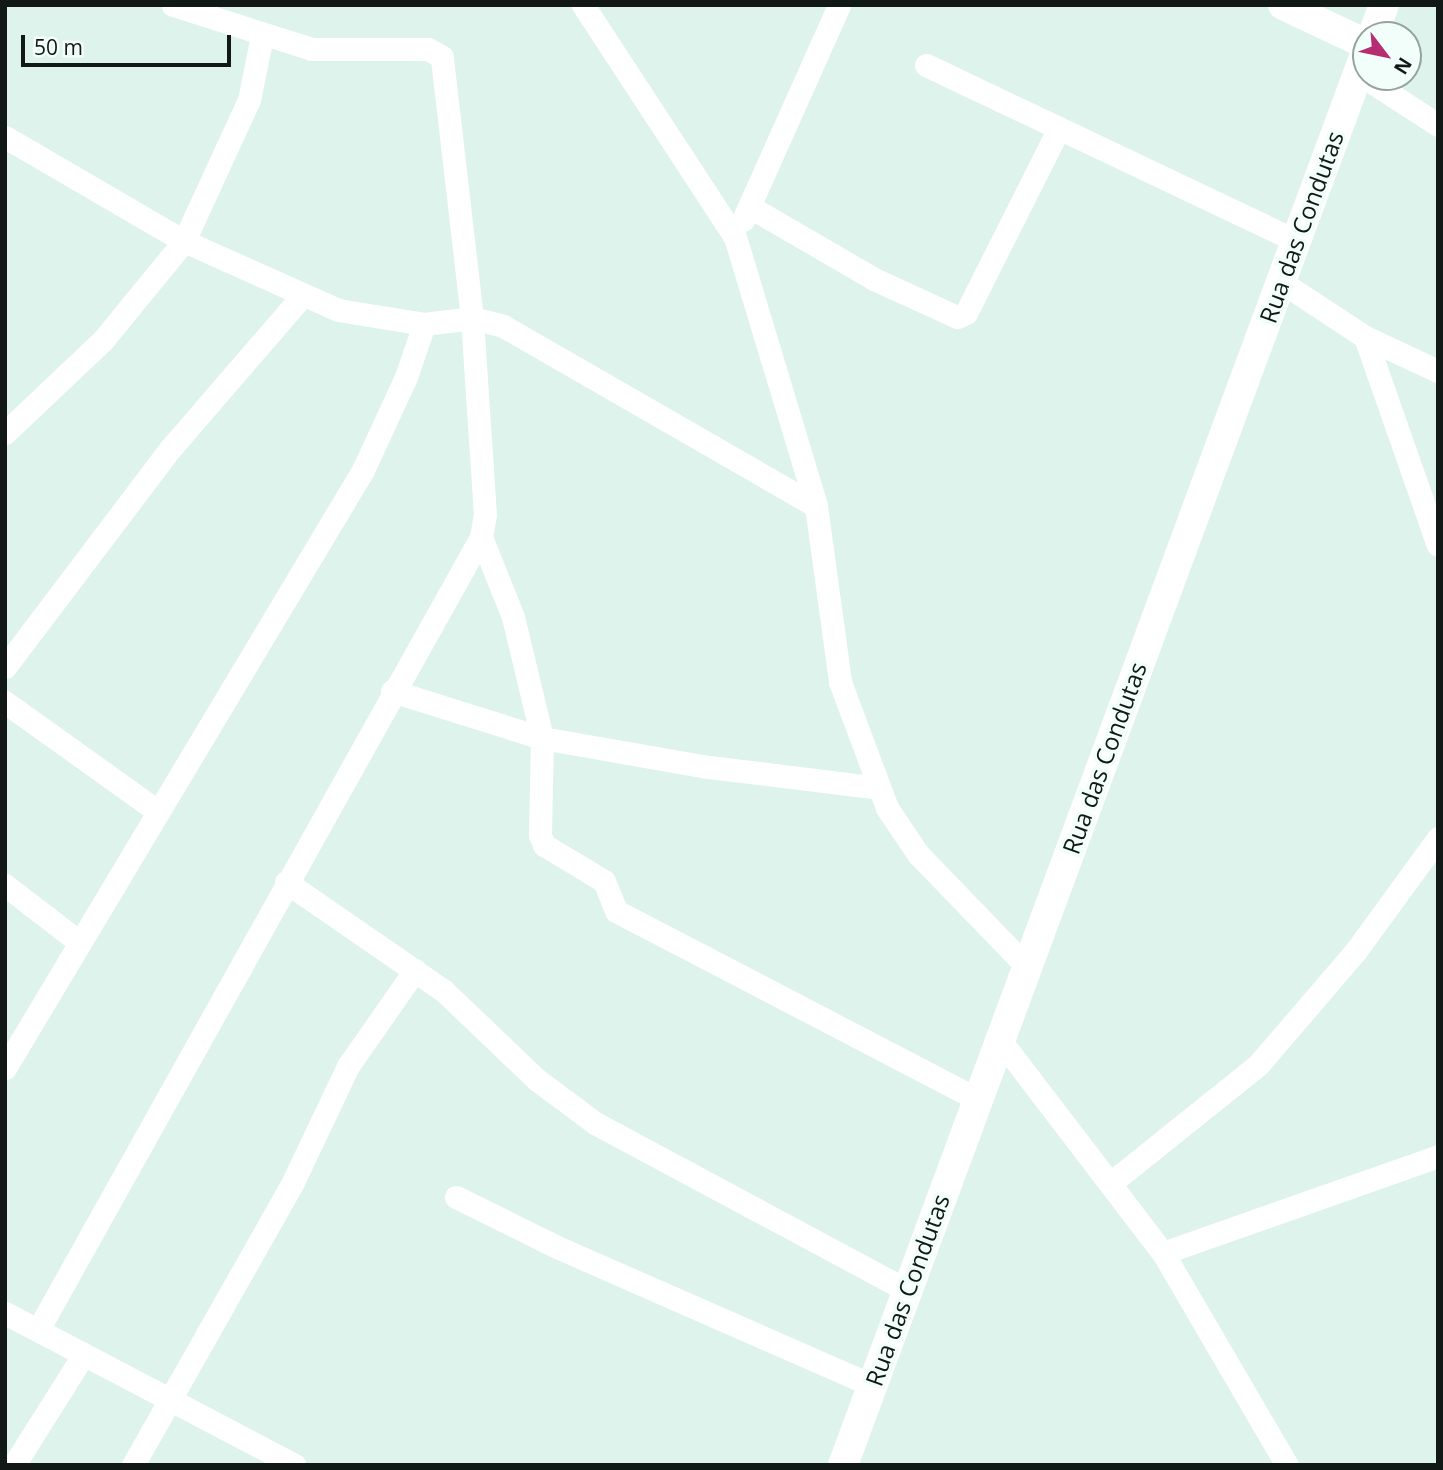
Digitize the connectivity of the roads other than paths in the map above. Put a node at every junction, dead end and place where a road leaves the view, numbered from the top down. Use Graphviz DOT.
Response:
graph roads {
  1 [pos="173,5"];
  2 [pos="583,5"];
  3 [pos="839,5"];
  4 [pos="1283,5"];
  5 [pos="262,36"];
  6 [pos="1352,37"];
  7 [pos="926,65"];
  8 [pos="1352,89"];
  9 [pos="1396,91"];
  10 [pos="1438,125"];
  11 [pos="1059,128"];
  12 [pos="5,136"];
  13 [pos="750,206"];
  14 [pos="735,236"];
  15 [pos="1295,240"];
  16 [pos="184,241"];
  17 [pos="1280,281"];
  18 [pos="303,295"];
  19 [pos="472,318"];
  20 [pos="424,324"];
  21 [pos="1365,337"];
  22 [pos="1438,370"];
  23 [pos="5,433"];
  24 [pos="816,506"];
  25 [pos="481,537"];
  26 [pos="1438,545"];
  27 [pos="5,667"];
  28 [pos="392,691"];
  29 [pos="5,702"];
  30 [pos="542,738"];
  31 [pos="878,788"];
  32 [pos="157,811"];
  33 [pos="1438,838"];
  34 [pos="286,882"];
  35 [pos="5,885"];
  36 [pos="78,941"];
  37 [pos="1027,967"];
  38 [pos="415,970"];
  39 [pos="1000,1040"];
  40 [pos="5,1068"];
  41 [pos="978,1099"];
  42 [pos="1438,1156"];
  43 [pos="1112,1182"];
  44 [pos="456,1197"];
  45 [pos="1163,1253"];
  46 [pos="908,1291"];
  47 [pos="5,1313"];
  48 [pos="39,1328"];
  49 [pos="84,1354"];
  50 [pos="872,1385"];
  51 [pos="169,1399"];
  52 [pos="14,1465"];
  53 [pos="133,1465"];
  54 [pos="294,1465"];
  55 [pos="843,1465"];
  56 [pos="1287,1465"];
  1 -- 5 [label="street"];
  2 -- 14 [label="street"];
  3 -- 13 [label="street"];
  4 -- 6 [label="street"];
  5 -- 16 [label="street"];
  5 -- 19 [label="street"];
  7 -- 11 [label="street"];
  8 -- 15 [label="street, Rua das Condutas"];
  9 -- 10 [label="street"];
  11 -- 13 [label="street"];
  11 -- 15 [label="street"];
  12 -- 16 [label="street"];
  13 -- 14 [label="street"];
  14 -- 24 [label="street"];
  15 -- 17 [label="street, Rua das Condutas"];
  16 -- 18 [label="street"];
  16 -- 23 [label="street"];
  17 -- 21 [label="street"];
  17 -- 37 [label="street, Rua das Condutas"];
  18 -- 20 [label="street"];
  18 -- 27 [label="street"];
  19 -- 20 [label="street"];
  19 -- 24 [label="street"];
  19 -- 25 [label="street"];
  20 -- 32 [label="street"];
  21 -- 22 [label="street"];
  21 -- 26 [label="street"];
  24 -- 31 [label="street"];
  25 -- 28 [label="street"];
  25 -- 30 [label="street"];
  28 -- 30 [label="street"];
  28 -- 34 [label="street"];
  29 -- 32 [label="street"];
  30 -- 31 [label="street"];
  30 -- 41 [label="street"];
  31 -- 37 [label="street"];
  32 -- 36 [label="street"];
  33 -- 43 [label="street"];
  34 -- 38 [label="street"];
  34 -- 48 [label="street"];
  35 -- 36 [label="street"];
  36 -- 40 [label="street"];
  37 -- 39 [label="street, Rua das Condutas"];
  38 -- 46 [label="street"];
  38 -- 51 [label="street"];
  39 -- 41 [label="street, Rua das Condutas"];
  39 -- 43 [label="street"];
  41 -- 46 [label="street, Rua das Condutas"];
  42 -- 45 [label="street"];
  43 -- 45 [label="street"];
  44 -- 50 [label="street"];
  45 -- 56 [label="street"];
  46 -- 50 [label="street, Rua das Condutas"];
  47 -- 48 [label="street"];
  48 -- 49 [label="street"];
  49 -- 51 [label="street"];
  49 -- 52 [label="street"];
  50 -- 55 [label="street, Rua das Condutas"];
  51 -- 53 [label="street"];
  51 -- 54 [label="street"];
}
